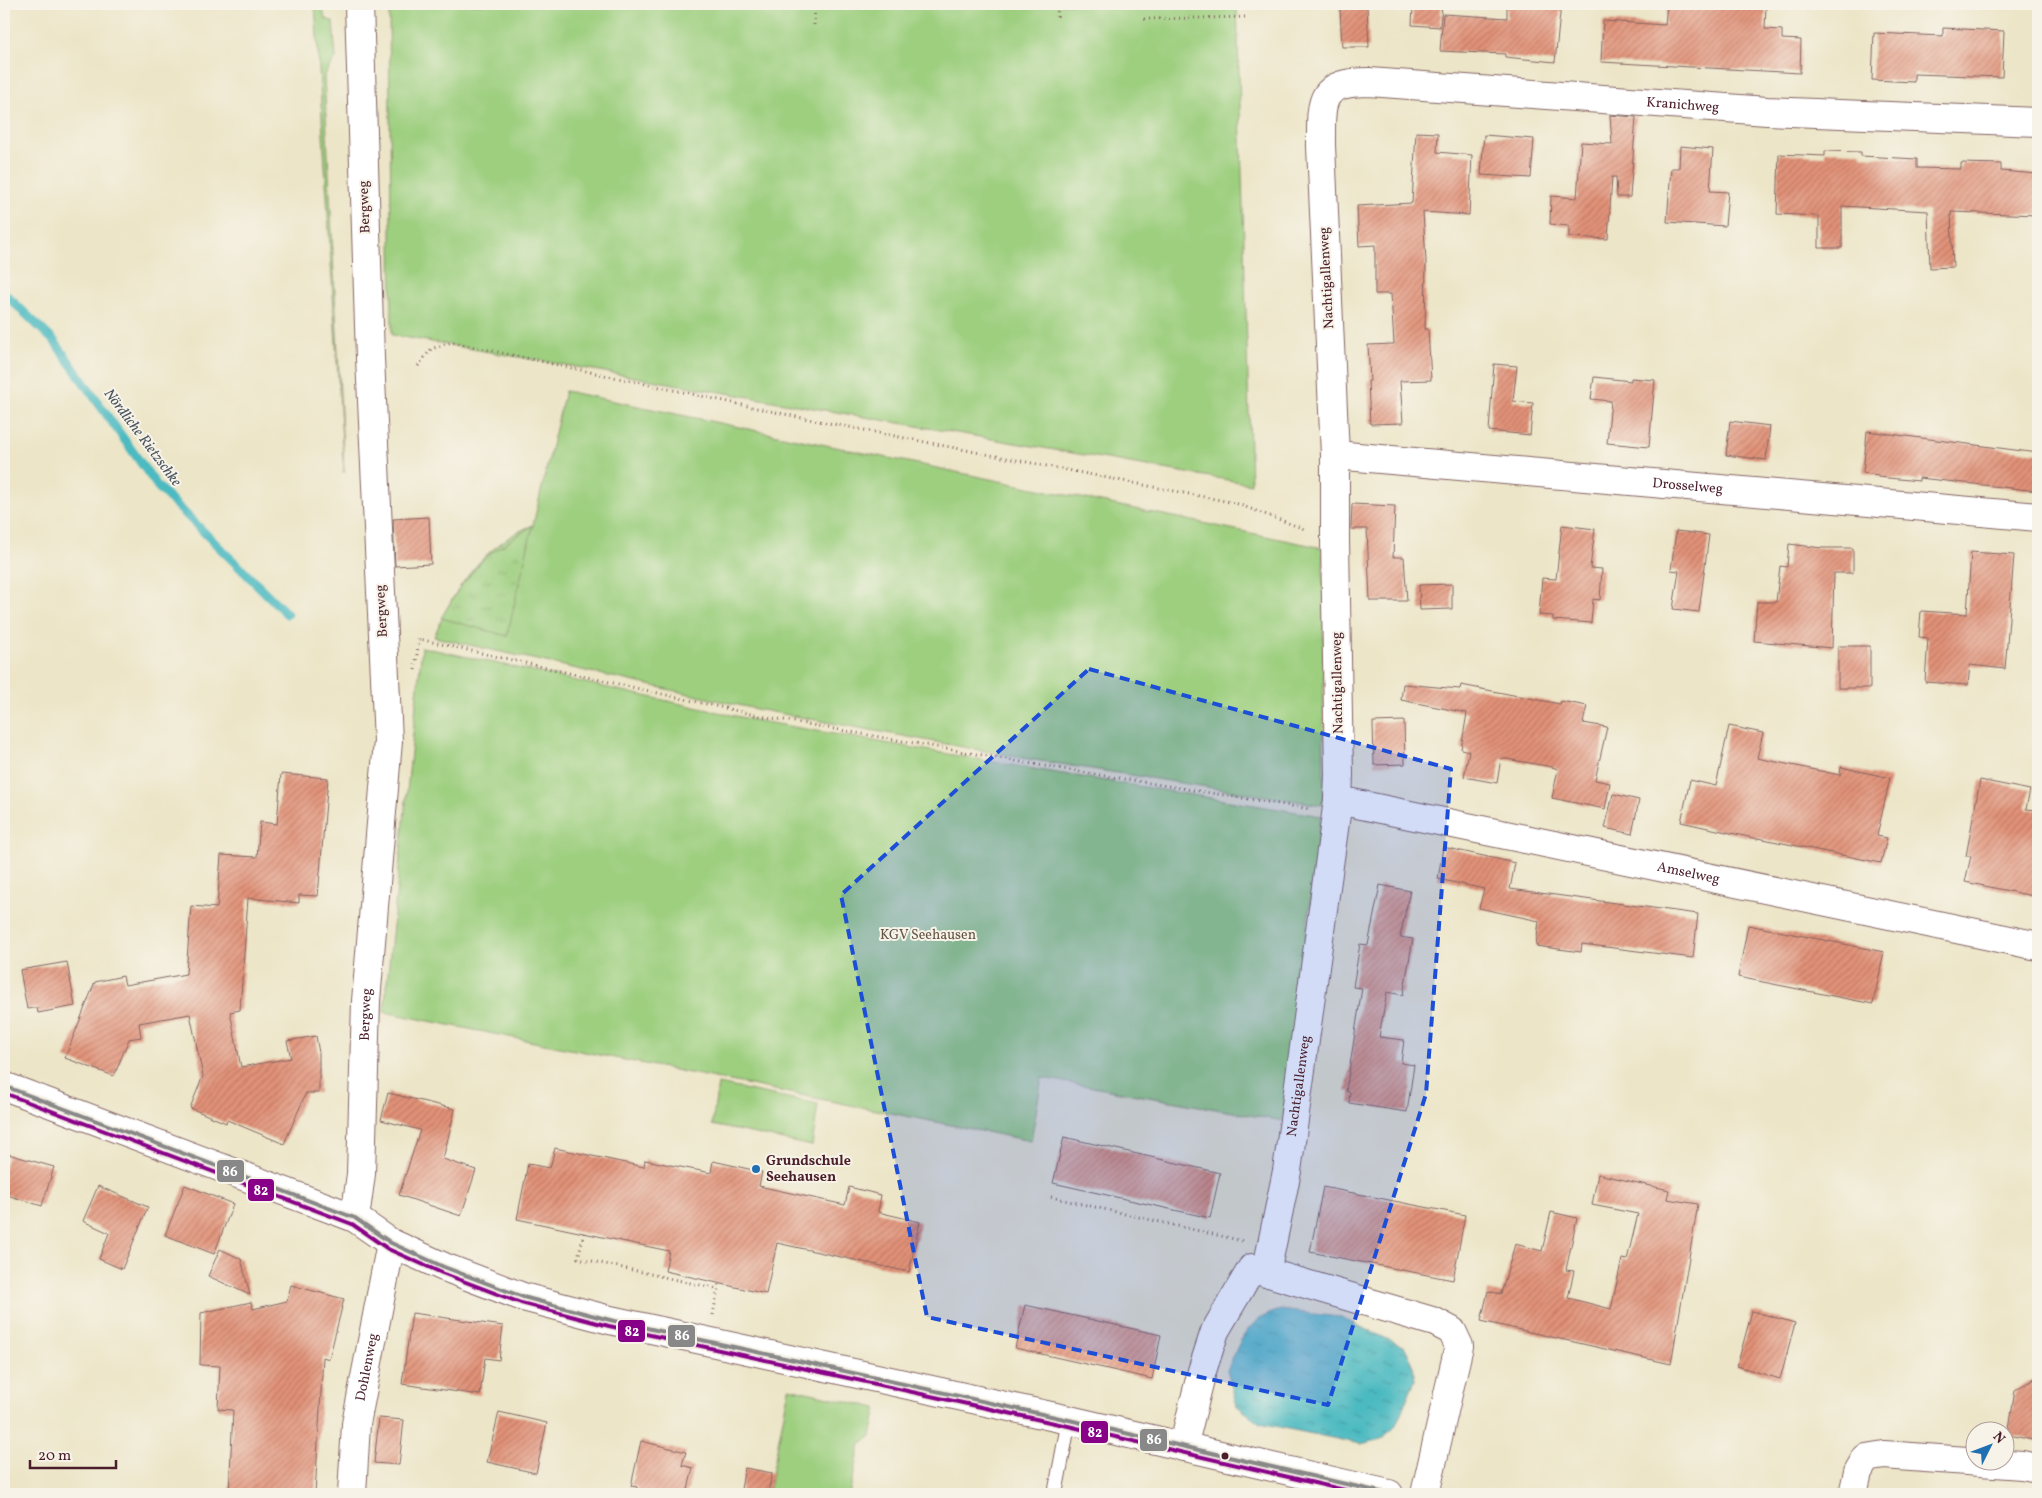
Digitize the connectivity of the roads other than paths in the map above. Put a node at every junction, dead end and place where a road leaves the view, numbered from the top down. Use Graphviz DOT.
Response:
graph roads {
  1 [pos="359,4"];
  2 [pos="1330,90"];
  3 [pos="2038,122"];
  4 [pos="1335,455"];
  5 [pos="2038,517"];
  6 [pos="1337,807"];
  7 [pos="2038,946"];
  8 [pos="4,1086"];
  9 [pos="355,1218"];
  10 [pos="391,1243"];
  11 [pos="1269,1260"];
  12 [pos="1069,1420"];
  13 [pos="1183,1447"];
  14 [pos="2038,1468"];
  15 [pos="1313,1486"];
  16 [pos="352,1494"];
  17 [pos="1055,1494"];
  18 [pos="1389,1494"];
  19 [pos="1425,1494"];
  20 [pos="1853,1494"];
  1 -- 9 [label="street, Bergweg"];
  2 -- 3 [label="street, Kranichweg"];
  2 -- 4 [label="street, Nachtigallenweg"];
  4 -- 5 [label="street, Drosselweg"];
  4 -- 6 [label="street, Nachtigallenweg"];
  6 -- 7 [label="street, Amselweg"];
  6 -- 11 [label="street, Nachtigallenweg"];
  8 -- 9 [label="street"];
  9 -- 10 [label="street"];
  10 -- 12 [label="street"];
  10 -- 16 [label="street, Dohlenweg"];
  11 -- 13 [label="street"];
  11 -- 19 [label="street"];
  12 -- 13 [label="street"];
  12 -- 17 [label="lane"];
  13 -- 15 [label="street"];
  14 -- 20 [label="street"];
  15 -- 18 [label="street"];
}
